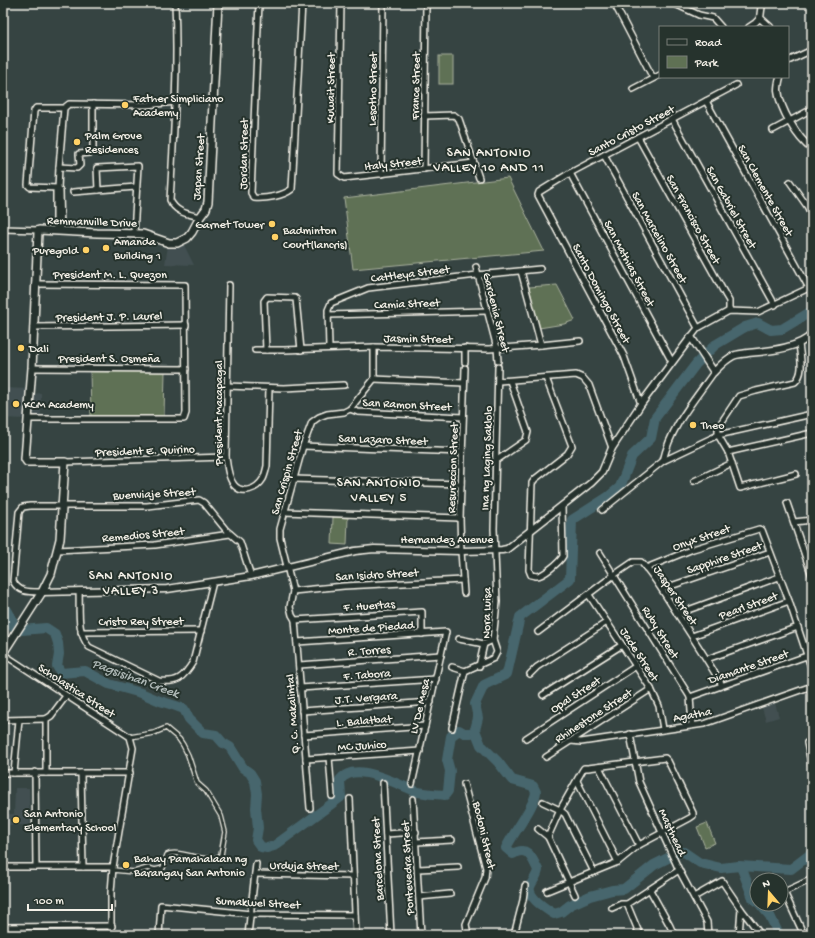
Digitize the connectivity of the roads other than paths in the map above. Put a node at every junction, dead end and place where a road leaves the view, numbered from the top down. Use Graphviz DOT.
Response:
graph roads {
  1 [pos="175,3"];
  2 [pos="218,3"];
  3 [pos="259,3"];
  4 [pos="302,3"];
  5 [pos="341,3"];
  6 [pos="383,3"];
  7 [pos="426,3"];
  8 [pos="614,3"];
  9 [pos="673,3"];
  10 [pos="762,3"];
  11 [pos="760,18"];
  12 [pos="720,26"];
  13 [pos="750,26"];
  14 [pos="769,26"];
  15 [pos="812,50"];
  16 [pos="789,61"];
  17 [pos="659,75"];
  18 [pos="653,78"];
  19 [pos="780,78"];
  20 [pos="736,85"];
  21 [pos="633,89"];
  22 [pos="706,101"];
  23 [pos="176,102"];
  24 [pos="3,104"];
  25 [pos="93,104"];
  26 [pos="64,108"];
  27 [pos="812,109"];
  28 [pos="424,116"];
  29 [pos="672,119"];
  30 [pos="3,120"];
  31 [pos="790,121"];
  32 [pos="773,130"];
  33 [pos="638,137"];
  34 [pos="812,149"];
  35 [pos="604,155"];
  36 [pos="474,163"];
  37 [pos="59,167"];
  38 [pos="424,169"];
  39 [pos="570,173"];
  40 [pos="338,174"];
  41 [pos="381,174"];
  42 [pos="479,178"];
  43 [pos="790,182"];
  44 [pos="136,187"];
  45 [pos="58,189"];
  46 [pos="98,190"];
  47 [pos="72,192"];
  48 [pos="538,195"];
  49 [pos="812,216"];
  50 [pos="200,217"];
  51 [pos="3,228"];
  52 [pos="39,230"];
  53 [pos="59,231"];
  54 [pos="134,233"];
  55 [pos="476,267"];
  56 [pos="540,269"];
  57 [pos="521,271"];
  58 [pos="477,275"];
  59 [pos="35,284"];
  60 [pos="228,285"];
  61 [pos="811,288"];
  62 [pos="775,305"];
  63 [pos="487,311"];
  64 [pos="729,311"];
  65 [pos="328,315"];
  66 [pos="186,325"];
  67 [pos="33,327"];
  68 [pos="698,328"];
  69 [pos="812,334"];
  70 [pos="691,337"];
  71 [pos="580,341"];
  72 [pos="799,343"];
  73 [pos="541,345"];
  74 [pos="374,347"];
  75 [pos="329,348"];
  76 [pos="465,348"];
  77 [pos="497,348"];
  78 [pos="255,350"];
  79 [pos="266,350"];
  80 [pos="301,350"];
  81 [pos="498,361"];
  82 [pos="465,362"];
  83 [pos="672,362"];
  84 [pos="498,367"];
  85 [pos="32,368"];
  86 [pos="186,368"];
  87 [pos="465,368"];
  88 [pos="714,372"];
  89 [pos="546,378"];
  90 [pos="374,379"];
  91 [pos="510,381"];
  92 [pos="499,382"];
  93 [pos="464,383"];
  94 [pos="344,385"];
  95 [pos="227,386"];
  96 [pos="269,388"];
  97 [pos="641,404"];
  98 [pos="350,409"];
  99 [pos="812,414"];
  100 [pos="464,417"];
  101 [pos="29,418"];
  102 [pos="812,433"];
  103 [pos="718,435"];
  104 [pos="303,446"];
  105 [pos="612,448"];
  106 [pos="462,452"];
  107 [pos="728,452"];
  108 [pos="226,457"];
  109 [pos="496,460"];
  110 [pos="65,462"];
  111 [pos="663,462"];
  112 [pos="732,463"];
  113 [pos="796,474"];
  114 [pos="293,479"];
  115 [pos="694,481"];
  116 [pos="461,484"];
  117 [pos="787,503"];
  118 [pos="562,506"];
  119 [pos="63,507"];
  120 [pos="602,510"];
  121 [pos="284,512"];
  122 [pos="460,518"];
  123 [pos="812,520"];
  124 [pos="794,522"];
  125 [pos="530,531"];
  126 [pos="230,534"];
  127 [pos="58,550"];
  128 [pos="494,550"];
  129 [pos="461,551"];
  130 [pos="770,552"];
  131 [pos="600,553"];
  132 [pos="286,567"];
  133 [pos="646,568"];
  134 [pos="614,575"];
  135 [pos="251,576"];
  136 [pos="812,576"];
  137 [pos="780,577"];
  138 [pos="463,580"];
  139 [pos="214,582"];
  140 [pos="662,589"];
  141 [pos="79,590"];
  142 [pos="293,591"];
  143 [pos="42,592"];
  144 [pos="464,593"];
  145 [pos="590,595"];
  146 [pos="789,601"];
  147 [pos="677,614"];
  148 [pos="295,620"];
  149 [pos="607,622"];
  150 [pos="798,627"];
  151 [pos="201,631"];
  152 [pos="81,632"];
  153 [pos="446,632"];
  154 [pos="538,632"];
  155 [pos="422,634"];
  156 [pos="692,636"];
  157 [pos="459,639"];
  158 [pos="493,640"];
  159 [pos="297,642"];
  160 [pos="484,644"];
  161 [pos="622,645"];
  162 [pos="3,654"];
  163 [pos="441,654"];
  164 [pos="810,655"];
  165 [pos="707,659"];
  166 [pos="299,665"];
  167 [pos="479,666"];
  168 [pos="636,666"];
  169 [pos="452,667"];
  170 [pos="812,670"];
  171 [pos="465,671"];
  172 [pos="530,674"];
  173 [pos="436,679"];
  174 [pos="722,685"];
  175 [pos="812,686"];
  176 [pos="300,688"];
  177 [pos="651,690"];
  178 [pos="544,695"];
  179 [pos="66,696"];
  180 [pos="690,697"];
  181 [pos="431,702"];
  182 [pos="302,711"];
  183 [pos="46,719"];
  184 [pos="3,720"];
  185 [pos="19,720"];
  186 [pos="425,726"];
  187 [pos="692,726"];
  188 [pos="452,728"];
  189 [pos="663,729"];
  190 [pos="630,734"];
  191 [pos="304,735"];
  192 [pos="130,737"];
  193 [pos="526,738"];
  194 [pos="571,741"];
  195 [pos="807,743"];
  196 [pos="420,751"];
  197 [pos="329,757"];
  198 [pos="546,757"];
  199 [pos="306,758"];
  200 [pos="634,761"];
  201 [pos="811,763"];
  202 [pos="599,766"];
  203 [pos="35,772"];
  204 [pos="46,772"];
  205 [pos="3,773"];
  206 [pos="14,773"];
  207 [pos="81,773"];
  208 [pos="130,773"];
  209 [pos="577,781"];
  210 [pos="383,783"];
  211 [pos="412,784"];
  212 [pos="464,784"];
  213 [pos="332,796"];
  214 [pos="350,798"];
  215 [pos="414,799"];
  216 [pos="543,802"];
  217 [pos="310,808"];
  218 [pos="560,810"];
  219 [pos="538,829"];
  220 [pos="416,832"];
  221 [pos="662,832"];
  222 [pos="386,834"];
  223 [pos="548,837"];
  224 [pos="452,840"];
  225 [pos="416,842"];
  226 [pos="639,845"];
  227 [pos="618,862"];
  228 [pos="256,864"];
  229 [pos="3,867"];
  230 [pos="36,867"];
  231 [pos="83,867"];
  232 [pos="458,867"];
  233 [pos="113,868"];
  234 [pos="418,869"];
  235 [pos="679,870"];
  236 [pos="594,872"];
  237 [pos="255,874"];
  238 [pos="353,876"];
  239 [pos="812,880"];
  240 [pos="569,882"];
  241 [pos="525,886"];
  242 [pos="650,890"];
  243 [pos="789,890"];
  244 [pos="547,891"];
  245 [pos="450,894"];
  246 [pos="575,896"];
  247 [pos="419,897"];
  248 [pos="694,897"];
  249 [pos="627,904"];
  250 [pos="789,906"];
  251 [pos="612,908"];
  252 [pos="741,909"];
  253 [pos="251,914"];
  254 [pos="355,915"];
  255 [pos="112,926"];
  256 [pos="3,927"];
  257 [pos="111,935"];
  258 [pos="159,935"];
  259 [pos="248,935"];
  260 [pos="356,935"];
  261 [pos="391,935"];
  262 [pos="421,935"];
  263 [pos="468,935"];
  264 [pos="514,935"];
  265 [pos="640,935"];
  266 [pos="674,935"];
  267 [pos="708,935"];
  268 [pos="739,935"];
  269 [pos="761,935"];
  270 [pos="804,935"];
  1 -- 23 [label="street, Japan Street"];
  2 -- 50 [label="main road, Japan Street"];
  3 -- 4 [label="street, Jordan Street"];
  5 -- 40 [label="street, Kuwait Street"];
  6 -- 41 [label="street, Lesotho Street"];
  7 -- 28 [label="street, France Street"];
  8 -- 18 [label="street"];
  9 -- 12 [label="street"];
  10 -- 11 [label="street"];
  11 -- 13 [label="street"];
  11 -- 14 [label="street"];
  15 -- 16 [label="street"];
  17 -- 18 [label="street"];
  18 -- 21 [label="street"];
  19 -- 31 [label="street"];
  20 -- 22 [label="street, Santo Cristo Street"];
  22 -- 29 [label="street, Santo Cristo Street"];
  22 -- 61 [label="street, San Clemente Street"];
  23 -- 25 [label="street"];
  23 -- 50 [label="street, Japan Street"];
  24 -- 30 [label="street"];
  25 -- 26 [label="street"];
  25 -- 37 [label="street"];
  26 -- 37 [label="street"];
  26 -- 45 [label="street"];
  27 -- 31 [label="street"];
  28 -- 36 [label="street"];
  28 -- 38 [label="street, France Street"];
  29 -- 33 [label="street, Santo Cristo Street"];
  29 -- 62 [label="street, San Gabriel Street"];
  31 -- 32 [label="street"];
  31 -- 34 [label="street"];
  33 -- 35 [label="street, Santo Cristo Street"];
  33 -- 64 [label="street, San Francisco Street"];
  35 -- 39 [label="street, Santo Cristo Street"];
  35 -- 68 [label="street, San Marcelino Street"];
  36 -- 38 [label="street, Italy Street"];
  36 -- 42 [label="street"];
  37 -- 45 [label="street"];
  38 -- 41 [label="street, Italy Street"];
  39 -- 48 [label="street, Santo Cristo Street"];
  39 -- 83 [label="street, San Mathias Street"];
  40 -- 41 [label="street, Italy Street"];
  43 -- 49 [label="street"];
  44 -- 46 [label="street"];
  44 -- 46 [label="street"];
  44 -- 54 [label="street"];
  45 -- 53 [label="street"];
  46 -- 47 [label="street"];
  48 -- 97 [label="street, Santo Domingo Street"];
  50 -- 54 [label="main road, Remmanville Drive"];
  51 -- 52 [label="street"];
  52 -- 53 [label="main road, Remmanville Drive"];
  52 -- 59 [label="main road"];
  53 -- 54 [label="main road, Remmanville Drive"];
  55 -- 58 [label="street, Gardenia Street"];
  56 -- 57 [label="street, Cattleya Street"];
  57 -- 58 [label="street, Cattleya Street"];
  57 -- 73 [label="street"];
  58 -- 63 [label="street, Gardenia Street"];
  58 -- 65 [label="street, Cattleya Street"];
  59 -- 66 [label="street, President M. L. Quezon"];
  59 -- 67 [label="main road"];
  60 -- 95 [label="street, President Macapagal"];
  61 -- 62 [label="street"];
  62 -- 64 [label="street"];
  63 -- 65 [label="street, Camia Street"];
  63 -- 77 [label="street, Gardenia Street"];
  64 -- 68 [label="street, Hernandez Avenue"];
  65 -- 75 [label="street"];
  66 -- 67 [label="street, President J. P. Laurel"];
  66 -- 86 [label="street"];
  67 -- 85 [label="main road"];
  68 -- 70 [label="street, Hernandez Avenue"];
  69 -- 72 [label="street"];
  70 -- 83 [label="street, Hernandez Avenue"];
  70 -- 88 [label="street"];
  71 -- 73 [label="street, Jasmin Street"];
  72 -- 88 [label="street"];
  72 -- 103 [label="street"];
  73 -- 77 [label="street, Jasmin Street"];
  74 -- 75 [label="street, Jasmin Street"];
  74 -- 76 [label="street, Jasmin Street"];
  74 -- 90 [label="street"];
  75 -- 80 [label="street, Jasmin Street"];
  76 -- 77 [label="street, Jasmin Street"];
  76 -- 82 [label="street"];
  77 -- 81 [label="street, Gardenia Street"];
  78 -- 79 [label="street, Jasmin Street"];
  79 -- 80 [label="street, Jasmin Street"];
  79 -- 80 [label="street"];
  83 -- 97 [label="street, Hernandez Avenue"];
  84 -- 92 [label="street, Ina ng Laging Saklolo"];
  85 -- 86 [label="street, President S. Osmeña"];
  85 -- 101 [label="main road"];
  86 -- 101 [label="street"];
  87 -- 93 [label="street, Resureccion Street"];
  88 -- 111 [label="street"];
  89 -- 91 [label="street"];
  89 -- 105 [label="street"];
  89 -- 125 [label="street"];
  90 -- 93 [label="street"];
  90 -- 98 [label="street"];
  91 -- 92 [label="street"];
  91 -- 109 [label="street"];
  92 -- 109 [label="street, Ina ng Laging Saklolo"];
  93 -- 100 [label="street, Resureccion Street"];
  94 -- 96 [label="street"];
  95 -- 96 [label="street"];
  95 -- 108 [label="street, President Macapagal"];
  96 -- 108 [label="street, President Macapagal"];
  97 -- 105 [label="street, Hernandez Avenue"];
  98 -- 100 [label="street, San Ramon Street"];
  98 -- 104 [label="street, San Crispin Street"];
  99 -- 103 [label="street"];
  100 -- 106 [label="street, Resureccion Street"];
  101 -- 110 [label="main road"];
  102 -- 107 [label="street"];
  103 -- 107 [label="street"];
  103 -- 111 [label="street"];
  104 -- 106 [label="street, San Lazaro Street"];
  104 -- 114 [label="street, San Crispin Street"];
  105 -- 118 [label="street, Hernandez Avenue"];
  106 -- 116 [label="street, Resureccion Street"];
  107 -- 112 [label="street"];
  108 -- 110 [label="street, President E. Quirino"];
  109 -- 128 [label="street, Ina ng Laging Saklolo"];
  110 -- 119 [label="main road"];
  111 -- 120 [label="street"];
  112 -- 113 [label="street"];
  112 -- 115 [label="street"];
  114 -- 116 [label="street"];
  114 -- 121 [label="street, San Crispin Street"];
  116 -- 122 [label="street, Resureccion Street"];
  117 -- 124 [label="street"];
  118 -- 125 [label="street, Hernandez Avenue"];
  118 -- 125 [label="street"];
  119 -- 126 [label="street, Buenviaje Street"];
  119 -- 127 [label="main road"];
  119 -- 143 [label="street"];
  121 -- 122 [label="street"];
  121 -- 132 [label="street, San Crispin Street"];
  122 -- 129 [label="street, Resureccion Street"];
  123 -- 124 [label="street"];
  124 -- 136 [label="street"];
  125 -- 128 [label="street, Hernandez Avenue"];
  126 -- 127 [label="street, Remedios Street"];
  126 -- 135 [label="street, Buenviaje Street"];
  127 -- 143 [label="main road"];
  128 -- 129 [label="street, Hernandez Avenue"];
  128 -- 158 [label="street, Nora Luisa"];
  129 -- 132 [label="street, Hernandez Avenue"];
  129 -- 138 [label="street, Resureccion Street"];
  130 -- 133 [label="street, Onyx Street"];
  130 -- 137 [label="street"];
  130 -- 140 [label="street, Sapphire Street"];
  131 -- 134 [label="street, Ruby Street"];
  132 -- 135 [label="street, Hernandez Avenue"];
  132 -- 142 [label="street, San Crispin Street"];
  133 -- 134 [label="street, Jasper Street"];
  133 -- 140 [label="street, Jasper Street"];
  134 -- 145 [label="street, Jasper Street"];
  134 -- 180 [label="street, Ruby Street"];
  135 -- 139 [label="street, Hernandez Avenue"];
  137 -- 146 [label="street"];
  137 -- 147 [label="street"];
  138 -- 142 [label="street, San Isidro Street"];
  138 -- 144 [label="street, Resureccion Street"];
  139 -- 141 [label="street, Hernandez Avenue"];
  139 -- 151 [label="street"];
  140 -- 147 [label="street, Jasper Street"];
  141 -- 143 [label="street, Hernandez Avenue"];
  141 -- 152 [label="street"];
  142 -- 148 [label="street, Q. C. Makalintal"];
  143 -- 162 [label="main road"];
  145 -- 149 [label="street, Jade Street"];
  145 -- 154 [label="street, Jasper Street"];
  146 -- 150 [label="street"];
  146 -- 156 [label="street, Pearl Street"];
  147 -- 156 [label="street, Jasper Street"];
  148 -- 155 [label="street, F. Huertas"];
  148 -- 159 [label="street, Q. C. Makalintal"];
  149 -- 161 [label="street, Jade Street"];
  149 -- 172 [label="street"];
  150 -- 164 [label="street"];
  150 -- 165 [label="street"];
  151 -- 152 [label="street, Cristo Rey Street"];
  151 -- 152 [label="street"];
  153 -- 155 [label="street, Monte de Piedad"];
  153 -- 163 [label="street, LV De Mesa"];
  155 -- 159 [label="street, Monte de Piedad"];
  156 -- 165 [label="street, Jasper Street"];
  157 -- 160 [label="street"];
  158 -- 160 [label="street"];
  158 -- 167 [label="street, Nora Luisa"];
  159 -- 166 [label="street, Q. C. Makalintal"];
  160 -- 167 [label="street"];
  161 -- 168 [label="street, Jade Street"];
  161 -- 178 [label="street"];
  162 -- 179 [label="street, Scholastica Street"];
  163 -- 166 [label="street, R. Torres"];
  163 -- 173 [label="street, LV De Mesa"];
  164 -- 170 [label="street"];
  164 -- 174 [label="street, Diamante Street"];
  165 -- 174 [label="street, Jasper Street"];
  166 -- 176 [label="street, Q. C. Makalintal"];
  167 -- 171 [label="street, Nora Luisa"];
  168 -- 177 [label="street, Jade Street"];
  168 -- 193 [label="street, Opal Street"];
  169 -- 171 [label="street"];
  171 -- 188 [label="street"];
  173 -- 176 [label="street, F. Tabora"];
  173 -- 181 [label="street, LV De Mesa"];
  174 -- 180 [label="street, Diamante Street"];
  175 -- 187 [label="street, Agatha"];
  176 -- 182 [label="street, Q. C. Makalintal"];
  177 -- 189 [label="street, Jade Street"];
  177 -- 194 [label="street, Rhinestone Street"];
  179 -- 183 [label="street"];
  179 -- 192 [label="street, Scholastica Street"];
  180 -- 187 [label="street, Ruby Street"];
  181 -- 182 [label="street, J.T. Vergara"];
  181 -- 186 [label="street, LV De Mesa"];
  182 -- 191 [label="street, Q. C. Makalintal"];
  183 -- 185 [label="street"];
  183 -- 204 [label="street"];
  184 -- 185 [label="street"];
  185 -- 206 [label="street"];
  186 -- 191 [label="street, L. Balatbat"];
  186 -- 196 [label="street, LV De Mesa"];
  187 -- 189 [label="street, Agatha"];
  189 -- 190 [label="street, Agatha"];
  190 -- 194 [label="street, Agatha"];
  190 -- 200 [label="street, Masthead"];
  191 -- 199 [label="street, Q. C. Makalintal"];
  192 -- 208 [label="street"];
  192 -- 233 [label="street"];
  194 -- 198 [label="street, Rhinestone Street"];
  195 -- 201 [label="street"];
  196 -- 197 [label="street, MC Juhico"];
  196 -- 211 [label="street, LV De Mesa"];
  197 -- 199 [label="street, MC Juhico"];
  197 -- 213 [label="street"];
  199 -- 217 [label="street, Q. C. Makalintal"];
  200 -- 202 [label="street"];
  200 -- 221 [label="street, Masthead"];
  200 -- 221 [label="street"];
  202 -- 209 [label="street"];
  202 -- 226 [label="street"];
  203 -- 204 [label="street"];
  203 -- 206 [label="street"];
  203 -- 230 [label="street"];
  204 -- 207 [label="street"];
  205 -- 206 [label="street"];
  207 -- 208 [label="street"];
  207 -- 231 [label="street"];
  208 -- 233 [label="street"];
  209 -- 218 [label="street"];
  209 -- 227 [label="street"];
  210 -- 222 [label="street, Barcelona Street"];
  212 -- 263 [label="street, Bodoni Street"];
  214 -- 238 [label="street"];
  215 -- 220 [label="street, Pontevedra Street"];
  216 -- 218 [label="street"];
  218 -- 223 [label="street"];
  218 -- 236 [label="street"];
  219 -- 223 [label="street"];
  220 -- 222 [label="street"];
  220 -- 225 [label="street, Pontevedra Street"];
  221 -- 226 [label="street"];
  221 -- 235 [label="street, Masthead"];
  222 -- 261 [label="street, Barcelona Street"];
  223 -- 240 [label="street"];
  224 -- 225 [label="street"];
  225 -- 234 [label="street, Pontevedra Street"];
  226 -- 227 [label="street"];
  227 -- 236 [label="street"];
  228 -- 237 [label="street"];
  229 -- 230 [label="street"];
  230 -- 231 [label="street"];
  231 -- 233 [label="street"];
  232 -- 234 [label="street"];
  233 -- 255 [label="street"];
  234 -- 247 [label="street, Pontevedra Street"];
  235 -- 242 [label="street"];
  235 -- 248 [label="street, Masthead"];
  236 -- 240 [label="street"];
  237 -- 238 [label="street, Urduja Street"];
  237 -- 253 [label="street"];
  238 -- 254 [label="street"];
  239 -- 243 [label="street"];
  240 -- 244 [label="street"];
  240 -- 246 [label="street"];
  241 -- 264 [label="street"];
  242 -- 249 [label="street"];
  242 -- 266 [label="street"];
  245 -- 247 [label="street"];
  247 -- 262 [label="street, Pontevedra Street"];
  248 -- 252 [label="street"];
  248 -- 267 [label="street, Masthead"];
  249 -- 251 [label="street"];
  249 -- 265 [label="street"];
  250 -- 270 [label="street"];
  252 -- 268 [label="street"];
  252 -- 269 [label="street"];
  253 -- 254 [label="street, Sumakwel Street"];
  253 -- 258 [label="street, Sumakwel Street"];
  253 -- 259 [label="street"];
  254 -- 260 [label="street"];
  255 -- 256 [label="street"];
  255 -- 257 [label="street"];
}
